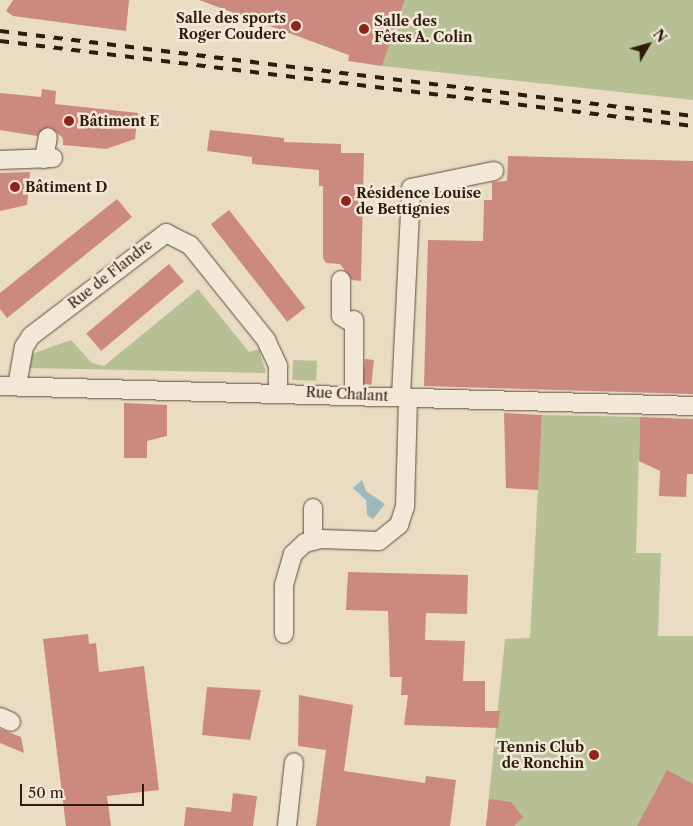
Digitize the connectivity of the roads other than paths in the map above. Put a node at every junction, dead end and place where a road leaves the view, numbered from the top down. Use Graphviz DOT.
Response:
graph roads {
  1 [pos="48,137"];
  2 [pos="0,160"];
  3 [pos="494,172"];
  4 [pos="340,280"];
  5 [pos="9,386"];
  6 [pos="278,391"];
  7 [pos="354,394"];
  8 [pos="404,396"];
  9 [pos="693,406"];
  10 [pos="313,508"];
  11 [pos="313,541"];
  12 [pos="284,634"];
  13 [pos="294,762"];
  14 [pos="287,826"];
  1 -- 2 [label="street"];
  3 -- 8 [label="street"];
  4 -- 7 [label="street"];
  5 -- 6 [label="street, Rue Chalant"];
  5 -- 6 [label="street, Rue de Flandre"];
  6 -- 7 [label="street, Rue Chalant"];
  7 -- 8 [label="street, Rue Chalant"];
  8 -- 9 [label="street, Rue Chalant"];
  8 -- 11 [label="street"];
  10 -- 11 [label="street"];
  11 -- 12 [label="street"];
  13 -- 14 [label="street"];
}
